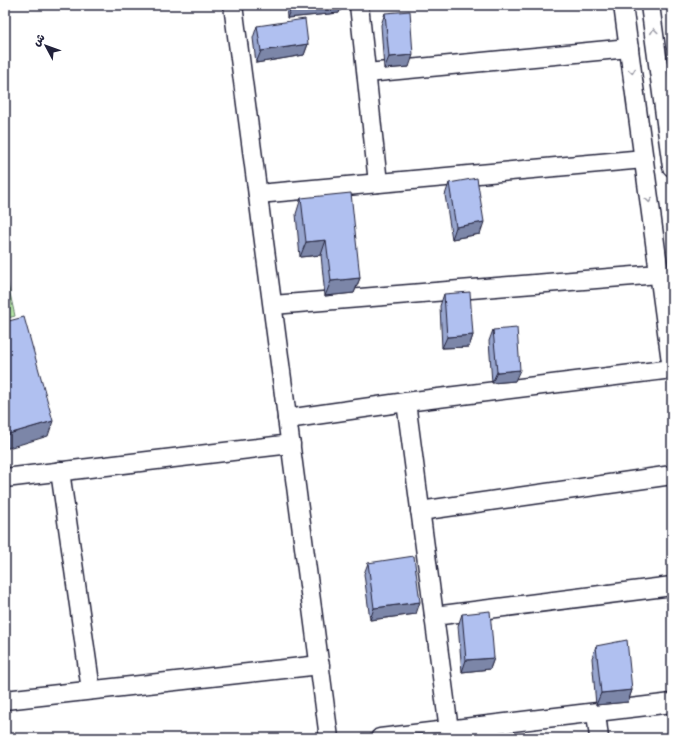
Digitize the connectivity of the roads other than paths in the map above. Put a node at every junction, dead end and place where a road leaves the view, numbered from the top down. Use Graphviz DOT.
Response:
graph roads {
  1 [pos="233,5"];
  2 [pos="360,5"];
  3 [pos="623,5"];
  4 [pos="650,5"];
  5 [pos="629,48"];
  6 [pos="367,73"];
  7 [pos="644,159"];
  8 [pos="672,167"];
  9 [pos="378,183"];
  10 [pos="258,194"];
  11 [pos="659,274"];
  12 [pos="272,305"];
  13 [pos="672,369"];
  14 [pos="406,402"];
  15 [pos="287,420"];
  16 [pos="291,444"];
  17 [pos="60,471"];
  18 [pos="672,475"];
  19 [pos="5,478"];
  20 [pos="420,511"];
  21 [pos="672,586"];
  22 [pos="434,616"];
  23 [pos="320,665"];
  24 [pos="91,690"];
  25 [pos="5,700"];
  26 [pos="672,703"];
  27 [pos="596,713"];
  28 [pos="449,730"];
  29 [pos="329,738"];
  30 [pos="380,738"];
  31 [pos="599,738"];
  1 -- 10 [label="street"];
  2 -- 6 [label="street"];
  3 -- 5 [label="street"];
  8 -- 4 [label="street, one-way"];
  5 -- 6 [label="street"];
  5 -- 7 [label="street, one-way"];
  6 -- 9 [label="street"];
  7 -- 9 [label="street"];
  7 -- 11 [label="street, one-way"];
  9 -- 10 [label="street"];
  10 -- 12 [label="street"];
  11 -- 12 [label="street"];
  11 -- 13 [label="street"];
  12 -- 15 [label="street"];
  13 -- 14 [label="street"];
  14 -- 15 [label="street"];
  14 -- 20 [label="street"];
  15 -- 16 [label="street"];
  16 -- 17 [label="street"];
  16 -- 23 [label="street"];
  17 -- 19 [label="street"];
  17 -- 24 [label="street"];
  18 -- 20 [label="street"];
  20 -- 22 [label="street"];
  21 -- 22 [label="street"];
  22 -- 28 [label="street"];
  23 -- 24 [label="street"];
  23 -- 29 [label="street"];
  24 -- 25 [label="street"];
  26 -- 27 [label="street"];
  27 -- 28 [label="street"];
  27 -- 31 [label="street"];
  28 -- 30 [label="street"];
}
